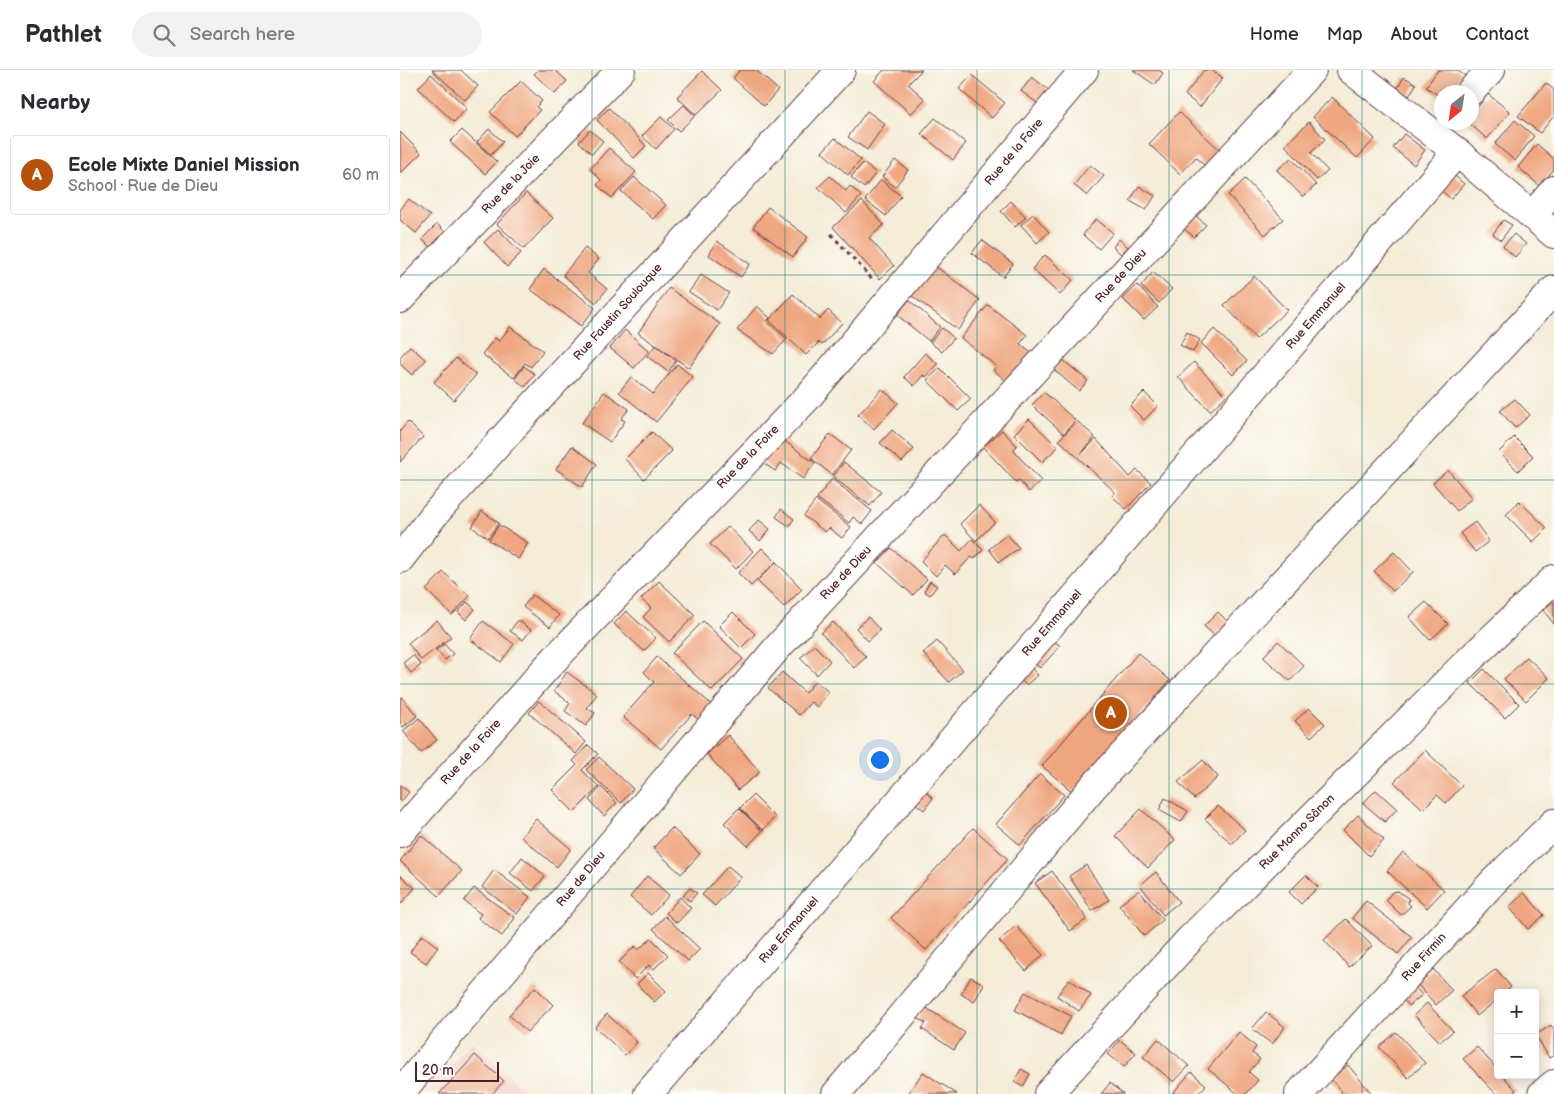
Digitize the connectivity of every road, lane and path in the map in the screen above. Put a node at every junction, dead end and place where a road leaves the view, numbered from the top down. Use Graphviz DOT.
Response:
graph roads {
  1 [pos="621,70"];
  2 [pos="842,70"];
  3 [pos="1084,70"];
  4 [pos="1312,70"];
  5 [pos="1351,70"];
  6 [pos="1491,70"];
  7 [pos="1477,85"];
  8 [pos="1434,126"];
  9 [pos="1439,130"];
  10 [pos="1457,152"];
  11 [pos="1554,190"];
  12 [pos="1532,216"];
  13 [pos="831,234"];
  14 [pos="1554,234"];
  15 [pos="1554,290"];
  16 [pos="890,298"];
  17 [pos="400,299"];
  18 [pos="400,559"];
  19 [pos="1554,579"];
  20 [pos="1554,823"];
  21 [pos="400,833"];
  22 [pos="1554,1084"];
  23 [pos="400,1093"];
  24 [pos="648,1094"];
  25 [pos="836,1094"];
  26 [pos="1048,1094"];
  27 [pos="1299,1094"];
  28 [pos="1542,1094"];
  1 -- 17 [label="street, Rue de la Joie"];
  2 -- 18 [label="street, Rue Faustin Soulouque"];
  3 -- 16 [label="street, Rue de la Foire"];
  4 -- 23 [label="street, Rue de Dieu"];
  5 -- 8 [label="street"];
  6 -- 7 [label="street"];
  9 -- 10 [label="street"];
  10 -- 12 [label="street"];
  10 -- 24 [label="street, Rue Emmanuel"];
  11 -- 12 [label="street"];
  12 -- 14 [label="street"];
  13 -- 16 [label="path"];
  15 -- 25 [label="street"];
  16 -- 21 [label="street, Rue de la Foire"];
  19 -- 26 [label="street, Rue Manno Sânon"];
  20 -- 27 [label="street, Rue Firmin"];
  22 -- 28 [label="street"];
}
